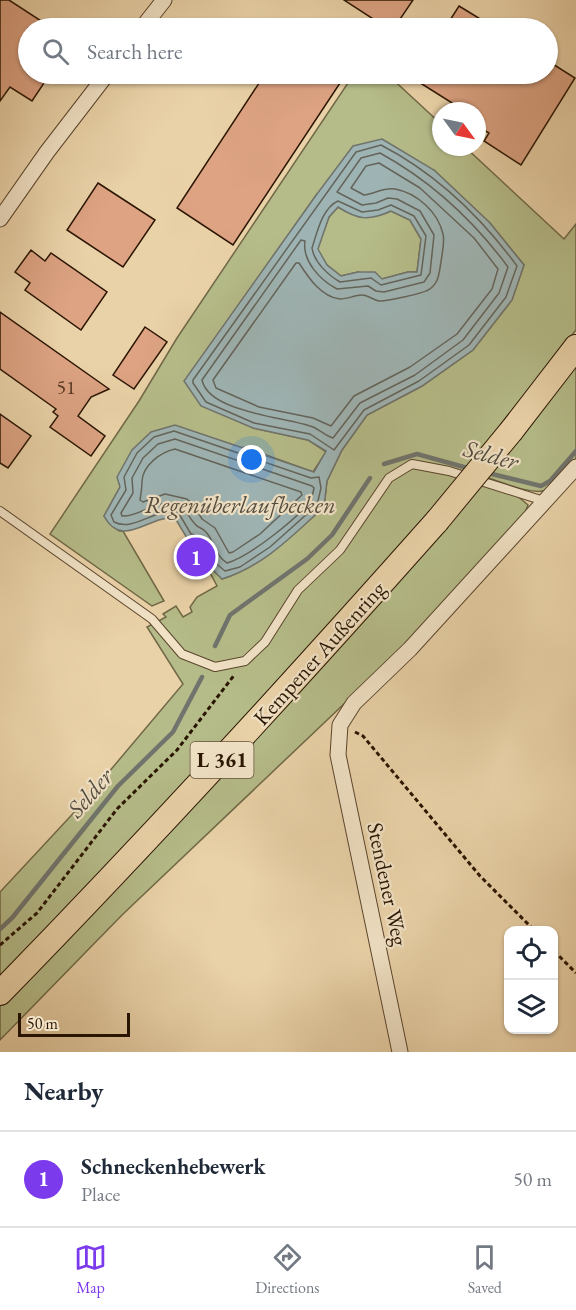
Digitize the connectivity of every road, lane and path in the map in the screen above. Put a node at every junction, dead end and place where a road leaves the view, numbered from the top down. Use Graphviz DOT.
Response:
graph roads {
  1 [pos="164,0"];
  2 [pos="150,18"];
  3 [pos="99,84"];
  4 [pos="0,219"];
  5 [pos="576,347"];
  6 [pos="576,467"];
  7 [pos="544,501"];
  8 [pos="0,511"];
  9 [pos="245,661"];
  10 [pos="340,725"];
  11 [pos="530,926"];
  12 [pos="0,945"];
  13 [pos="558,955"];
  14 [pos="576,973"];
  15 [pos="0,993"];
  16 [pos="400,1052"];
  1 -- 2 [label="street"];
  3 -- 4 [label="street"];
  5 -- 15 [label="main road, Kempener Außenring / L 361, bridge"];
  6 -- 7 [label="street"];
  7 -- 9 [label="lane"];
  7 -- 10 [label="street"];
  8 -- 9 [label="lane"];
  9 -- 12 [label="path"];
  10 -- 11 [label="path"];
  10 -- 16 [label="street, Stendener Weg"];
  13 -- 14 [label="path"];
}
